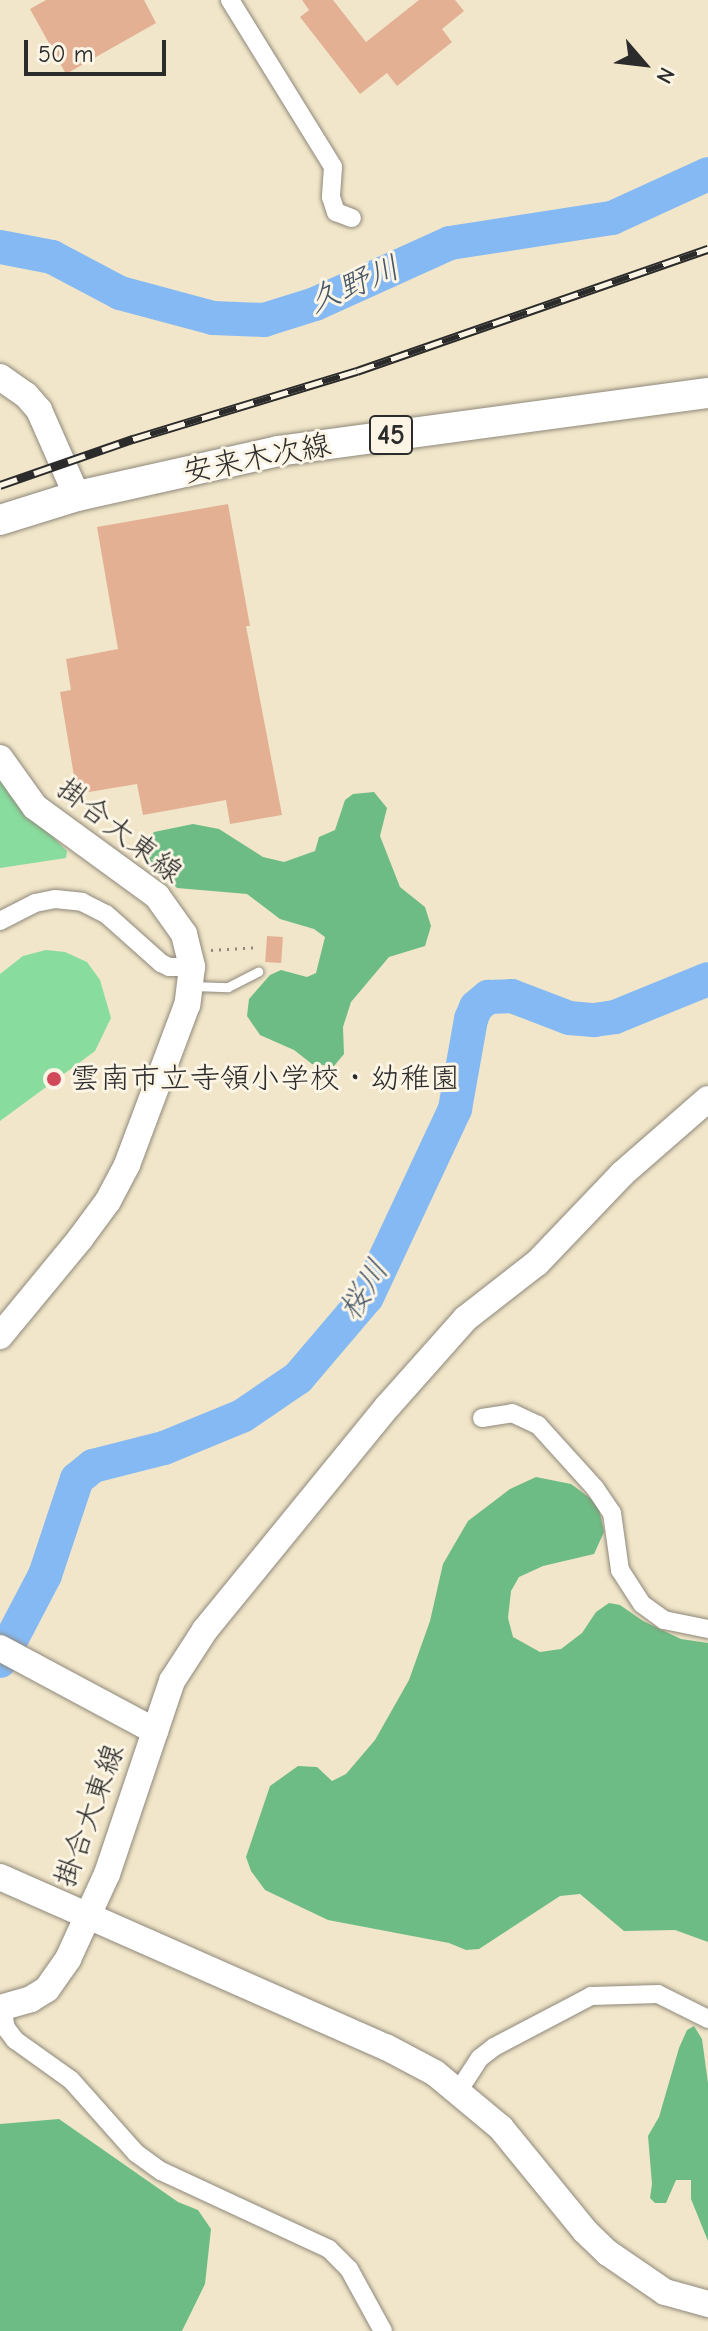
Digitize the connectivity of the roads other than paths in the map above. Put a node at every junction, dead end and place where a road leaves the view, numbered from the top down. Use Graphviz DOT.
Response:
graph roads {
  1 [pos="230,0"];
  2 [pos="352,218"];
  3 [pos="0,377"];
  4 [pos="708,393"];
  5 [pos="77,496"];
  6 [pos="0,520"];
  7 [pos="0,758"];
  8 [pos="0,921"];
  9 [pos="197,968"];
  10 [pos="258,972"];
  11 [pos="708,1099"];
  12 [pos="0,1336"];
  13 [pos="482,1418"];
  14 [pos="708,1629"];
  15 [pos="8,1653"];
  16 [pos="155,1731"];
  17 [pos="0,1877"];
  18 [pos="88,1915"];
  19 [pos="1,2008"];
  20 [pos="708,2019"];
  21 [pos="459,2090"];
  22 [pos="708,2304"];
  23 [pos="383,2331"];
  1 -- 2 [label="street"];
  3 -- 5 [label="street"];
  4 -- 5 [label="main road, 安来木次線 / 45"];
  5 -- 6 [label="main road, 安来木次線 / 45"];
  7 -- 9 [label="street, 掛合大東線"];
  8 -- 9 [label="street"];
  9 -- 10 [label="lane"];
  9 -- 12 [label="street"];
  11 -- 16 [label="street"];
  13 -- 14 [label="street"];
  15 -- 16 [label="street, 掛合大東線"];
  16 -- 18 [label="street, 掛合大東線"];
  17 -- 18 [label="street"];
  18 -- 19 [label="street, 掛合大東線"];
  18 -- 21 [label="street"];
  19 -- 23 [label="street"];
  20 -- 21 [label="street"];
  21 -- 22 [label="street"];
}
